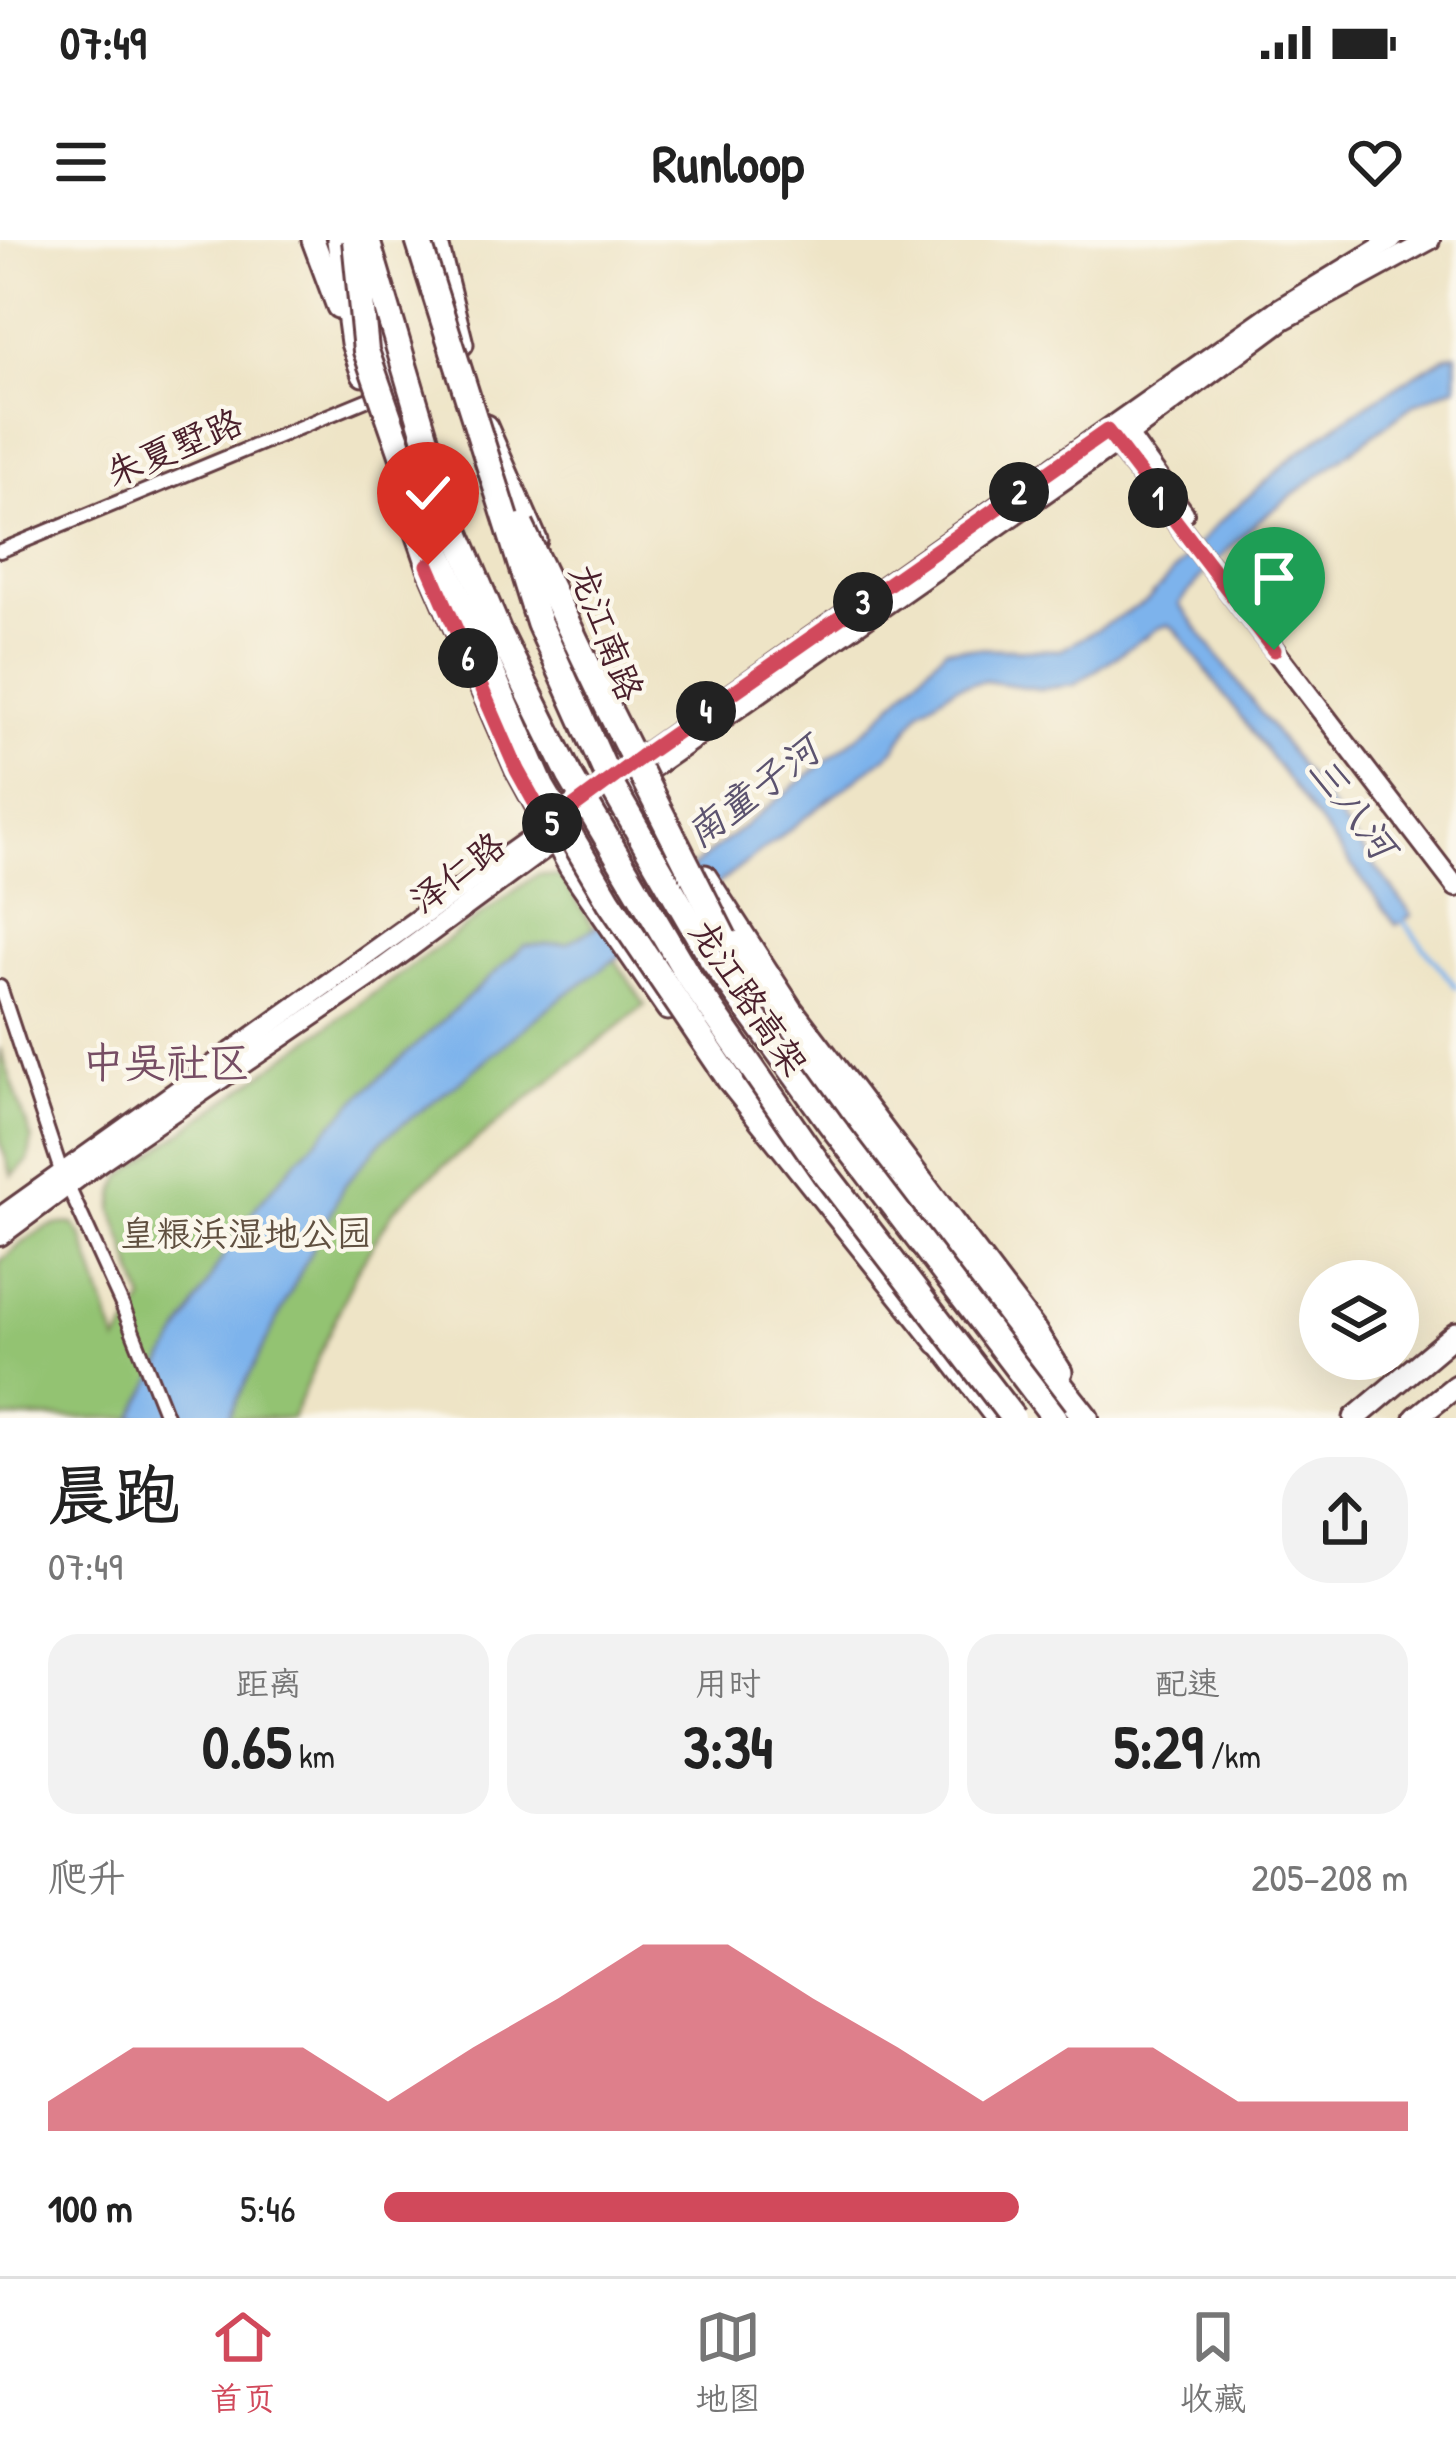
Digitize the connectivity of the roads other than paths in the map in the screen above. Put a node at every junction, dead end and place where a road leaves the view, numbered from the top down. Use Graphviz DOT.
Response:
graph roads {
  1 [pos="313,240"];
  2 [pos="338,240"];
  3 [pos="351,240"];
  4 [pos="367,240"];
  5 [pos="418,240"];
  6 [pos="436,240"];
  7 [pos="1392,240"];
  8 [pos="1423,241"];
  9 [pos="352,343"];
  10 [pos="370,398"];
  11 [pos="1118,433"];
  12 [pos="478,435"];
  13 [pos="425,470"];
  14 [pos="0,551"];
  15 [pos="1223,576"];
  16 [pos="635,771"];
  17 [pos="578,814"];
  18 [pos="551,833"];
  19 [pos="1456,870"];
  20 [pos="1456,887"];
  21 [pos="0,987"];
  22 [pos="64,1179"];
  23 [pos="0,1217"];
  24 [pos="0,1236"];
  25 [pos="1456,1333"];
  26 [pos="939,1342"];
  27 [pos="1456,1385"];
  28 [pos="166,1418"];
  29 [pos="997,1418"];
  30 [pos="1013,1418"];
  31 [pos="1055,1418"];
  32 [pos="1086,1418"];
  33 [pos="1355,1418"];
  34 [pos="1416,1418"];
  1 -- 9 [label="main road"];
  2 -- 9 [label="main road"];
  3 -- 13 [label="main road"];
  3 -- 26 [label="highway, bridge"];
  4 -- 30 [label="highway, 龙江路高架, bridge"];
  5 -- 12 [label="highway, 龙江路高架, bridge"];
  6 -- 16 [label="main road, 龙江南路"];
  7 -- 11 [label="street, 泽仁路"];
  8 -- 11 [label="street, 泽仁路"];
  9 -- 10 [label="main road"];
  9 -- 13 [label="main road"];
  10 -- 14 [label="street, 朱夏墅路"];
  10 -- 18 [label="main road"];
  11 -- 15 [label="street"];
  11 -- 16 [label="street, 泽仁路"];
  12 -- 31 [label="highway, 龙江路高架, bridge"];
  12 -- 32 [label="highway, bridge"];
  13 -- 17 [label="main road"];
  15 -- 19 [label="street"];
  15 -- 20 [label="street"];
  16 -- 17 [label="street, 泽仁路"];
  16 -- 32 [label="main road"];
  16 -- 32 [label="main road, 龙江南路"];
  17 -- 18 [label="street, 泽仁路"];
  17 -- 26 [label="main road"];
  18 -- 22 [label="street, 泽仁路"];
  18 -- 26 [label="main road"];
  21 -- 22 [label="street"];
  22 -- 23 [label="street, 泽仁路"];
  22 -- 24 [label="street, 泽仁路"];
  22 -- 28 [label="street"];
  25 -- 33 [label="main road"];
  26 -- 29 [label="main road"];
  27 -- 34 [label="main road"];
}
